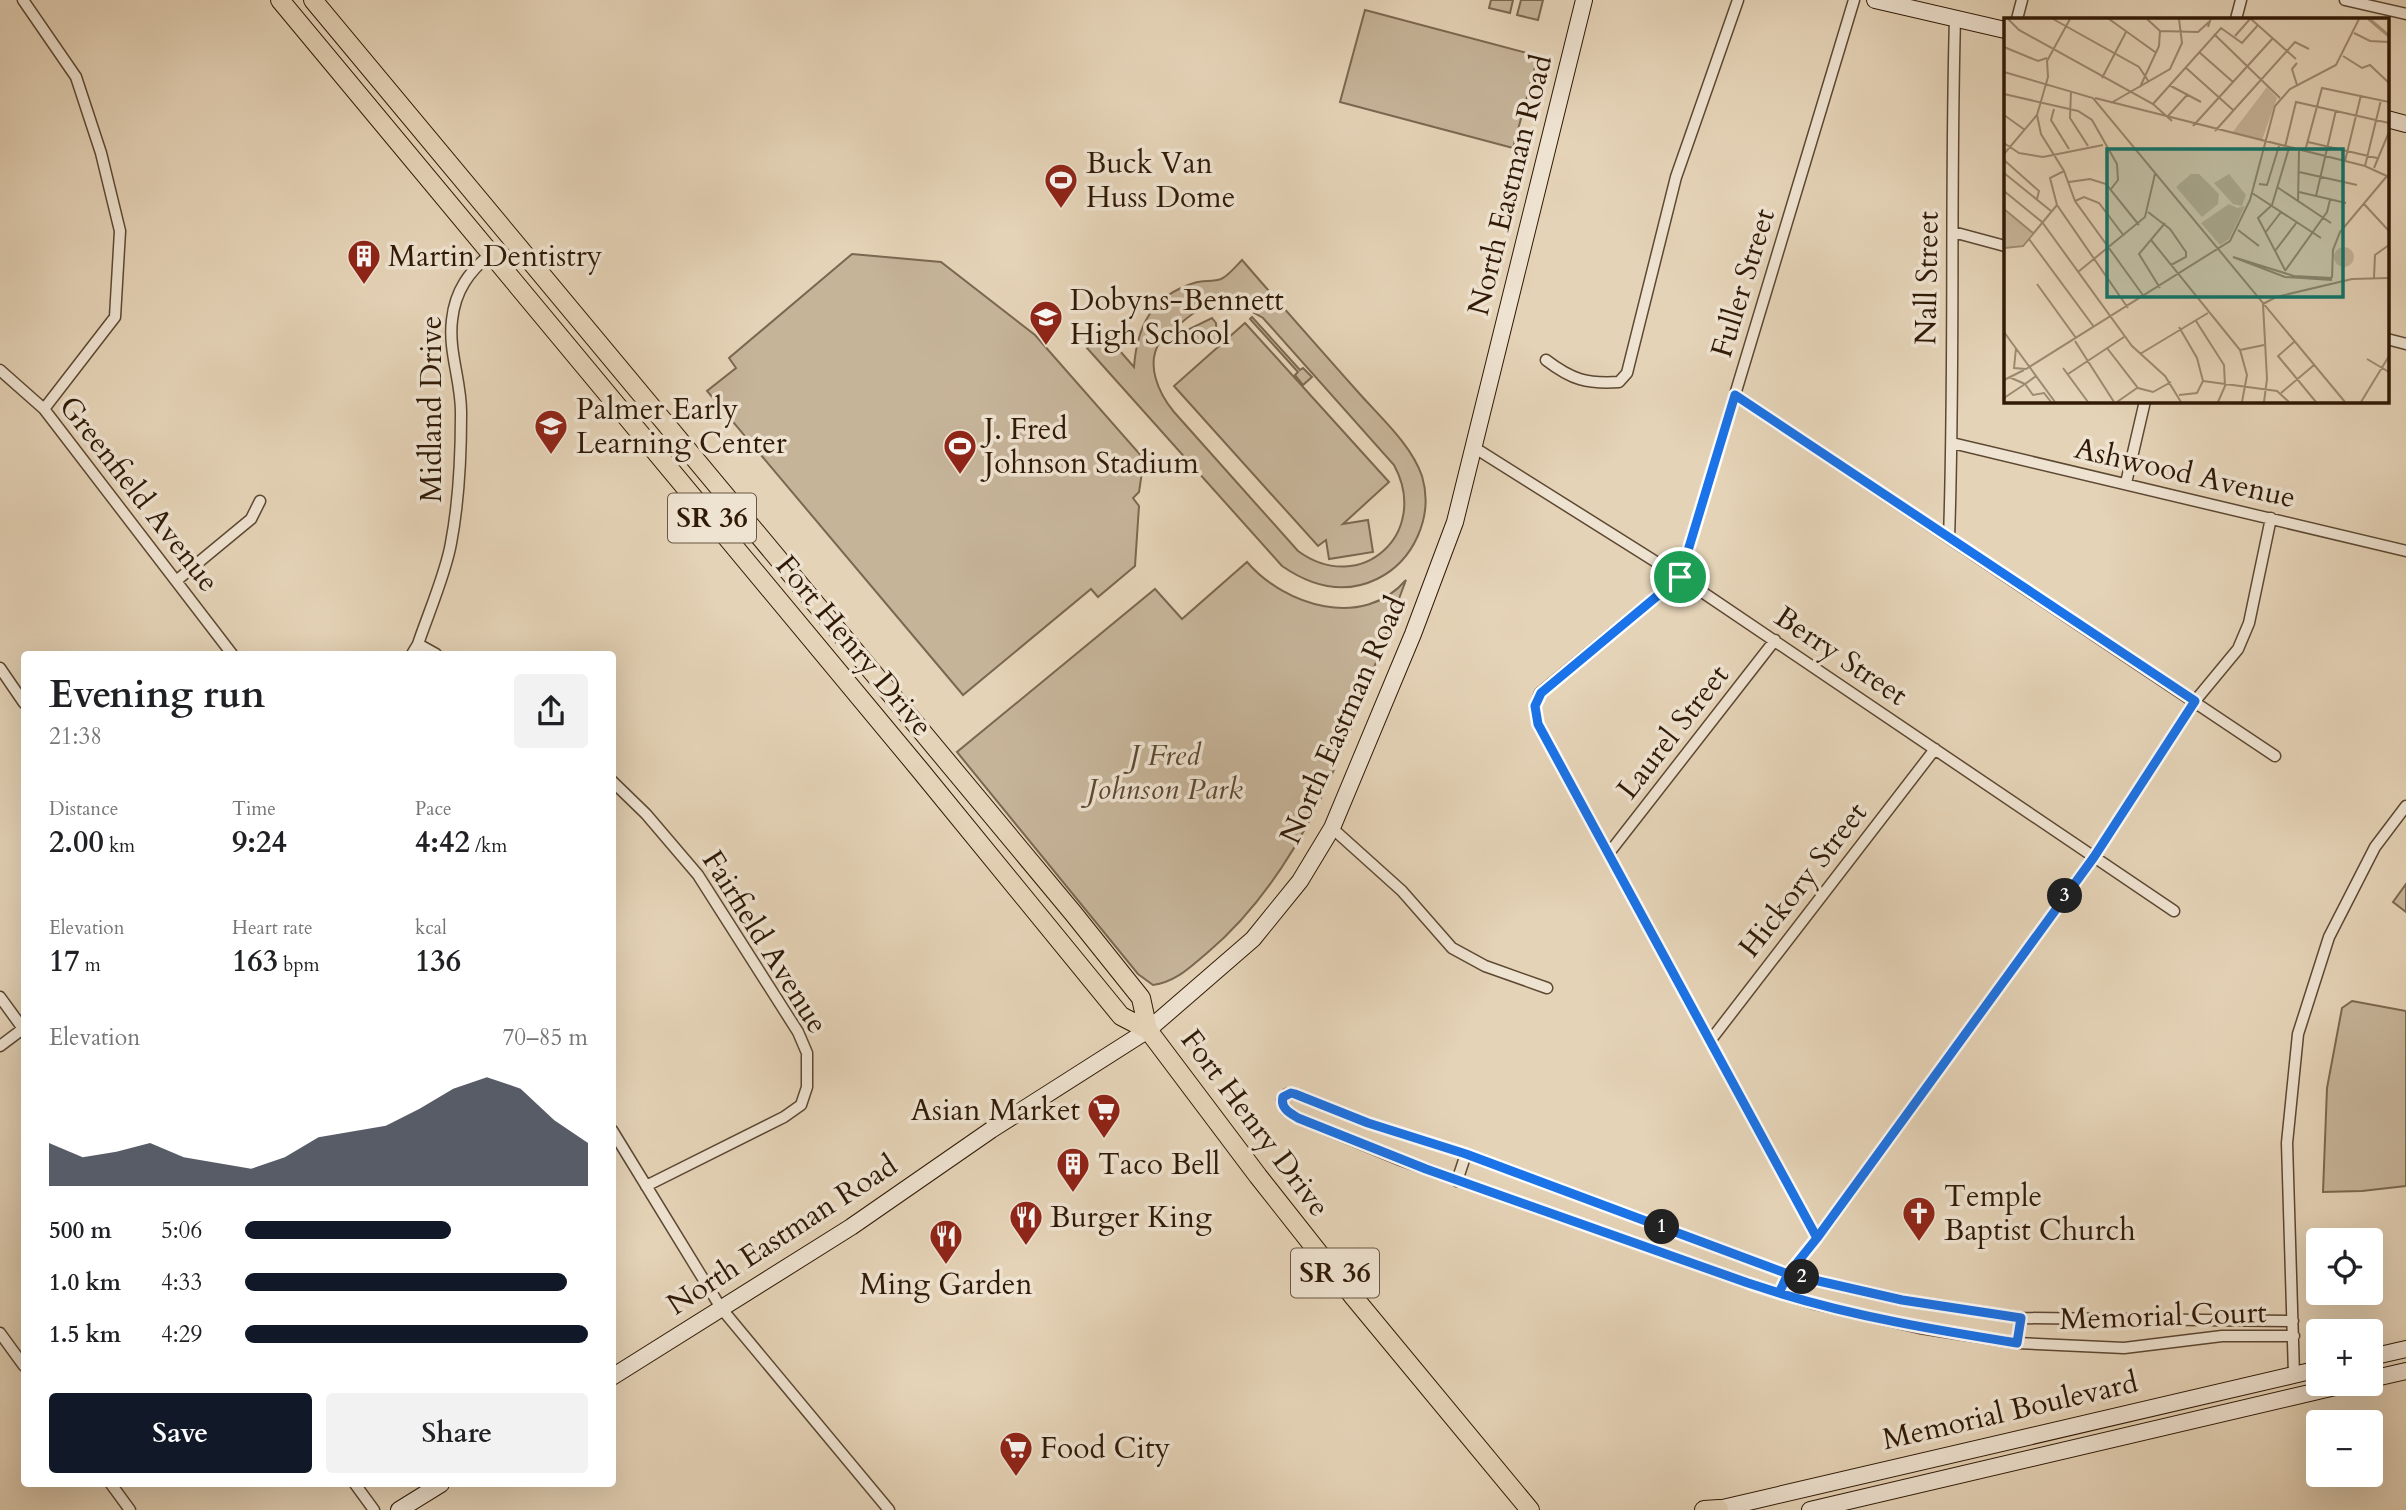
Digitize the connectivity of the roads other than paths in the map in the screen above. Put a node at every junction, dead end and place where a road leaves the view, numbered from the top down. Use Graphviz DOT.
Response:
graph roads {
  1 [pos="23,0"];
  2 [pos="280,0"];
  3 [pos="313,0"];
  4 [pos="1584,0"];
  5 [pos="1738,0"];
  6 [pos="1854,0"];
  7 [pos="1875,0"];
  8 [pos="2022,0"];
  9 [pos="2241,0"];
  10 [pos="2345,0"];
  11 [pos="2406,14"];
  12 [pos="2017,18"];
  13 [pos="2236,18"];
  14 [pos="1955,19"];
  15 [pos="2004,30"];
  16 [pos="2388,119"];
  17 [pos="2406,124"];
  18 [pos="1953,232"];
  19 [pos="2004,246"];
  20 [pos="492,253"];
  21 [pos="2388,339"];
  22 [pos="2406,344"];
  23 [pos="1546,360"];
  24 [pos="0,370"];
  25 [pos="1735,395"];
  26 [pos="2145,402"];
  27 [pos="44,409"];
  28 [pos="1952,443"];
  29 [pos="1475,448"];
  30 [pos="2126,483"];
  31 [pos="260,501"];
  32 [pos="2271,518"];
  33 [pos="1949,538"];
  34 [pos="2406,551"];
  35 [pos="1680,577"];
  36 [pos="176,581"];
  37 [pos="1774,640"];
  38 [pos="418,644"];
  39 [pos="230,651"];
  40 [pos="414,651"];
  41 [pos="431,651"];
  42 [pos="0,668"];
  43 [pos="21,699"];
  44 [pos="2195,701"];
  45 [pos="1935,749"];
  46 [pos="2275,757"];
  47 [pos="616,786"];
  48 [pos="2406,806"];
  49 [pos="1332,828"];
  50 [pos="1609,853"];
  51 [pos="2094,857"];
  52 [pos="2174,911"];
  53 [pos="1547,988"];
  54 [pos="0,997"];
  55 [pos="21,1025"];
  56 [pos="1148,1030"];
  57 [pos="21,1031"];
  58 [pos="1710,1041"];
  59 [pos="0,1046"];
  60 [pos="616,1137"];
  61 [pos="1466,1154"];
  62 [pos="1457,1181"];
  63 [pos="646,1186"];
  64 [pos="1817,1238"];
  65 [pos="1788,1274"];
  66 [pos="1779,1293"];
  67 [pos="720,1308"];
  68 [pos="2021,1318"];
  69 [pos="2293,1321"];
  70 [pos="0,1333"];
  71 [pos="2294,1336"];
  72 [pos="2017,1343"];
  73 [pos="2406,1349"];
  74 [pos="2383,1354"];
  75 [pos="21,1362"];
  76 [pos="2406,1371"];
  77 [pos="2306,1372"];
  78 [pos="616,1374"];
  79 [pos="2294,1375"];
  80 [pos="2383,1376"];
  81 [pos="2306,1394"];
  82 [pos="2295,1396"];
  83 [pos="2110,1416"];
  84 [pos="2118,1439"];
  85 [pos="113,1487"];
  86 [pos="357,1487"];
  87 [pos="436,1487"];
  88 [pos="130,1510"];
  89 [pos="374,1510"];
  90 [pos="399,1510"];
  91 [pos="889,1510"];
  92 [pos="1530,1510"];
  93 [pos="1712,1510"];
  94 [pos="1810,1510"];
  1 -- 27 [label="street"];
  2 -- 20 [label="main road, Fort Henry Drive / SR 36"];
  3 -- 56 [label="main road, Fort Henry Drive / SR 36"];
  4 -- 29 [label="main road, North Eastman Road"];
  5 -- 23 [label="street"];
  6 -- 25 [label="street, Fuller Street"];
  7 -- 14 [label="main road"];
  8 -- 12 [label="street"];
  9 -- 13 [label="street"];
  10 -- 11 [label="street"];
  14 -- 15 [label="main road"];
  14 -- 18 [label="street, Nall Street"];
  16 -- 17 [label="main road"];
  18 -- 19 [label="street"];
  18 -- 28 [label="street, Nall Street"];
  20 -- 38 [label="street, Midland Drive"];
  20 -- 56 [label="main road, Fort Henry Drive / SR 36"];
  21 -- 22 [label="street"];
  24 -- 27 [label="street, Greenfield Avenue"];
  25 -- 33 [label="street"];
  25 -- 35 [label="street, Fuller Street"];
  26 -- 30 [label="street"];
  27 -- 36 [label="street, Greenfield Avenue"];
  28 -- 30 [label="street, Ashwood Avenue"];
  28 -- 33 [label="street, Nall Street"];
  29 -- 35 [label="street, Berry Street"];
  29 -- 49 [label="main road, North Eastman Road"];
  30 -- 32 [label="street, Ashwood Avenue"];
  31 -- 36 [label="street"];
  32 -- 34 [label="street, Ashwood Avenue"];
  32 -- 44 [label="street"];
  33 -- 44 [label="street"];
  35 -- 37 [label="street, Berry Street"];
  35 -- 50 [label="street"];
  36 -- 39 [label="street, Greenfield Avenue"];
  37 -- 45 [label="street, Berry Street"];
  37 -- 50 [label="street, Laurel Street"];
  38 -- 40 [label="street, Midland Drive"];
  38 -- 41 [label="street"];
  42 -- 43 [label="street"];
  44 -- 46 [label="street"];
  44 -- 51 [label="street"];
  45 -- 51 [label="street, Berry Street"];
  45 -- 58 [label="street, Hickory Street"];
  47 -- 63 [label="street, Fairfield Avenue"];
  48 -- 69 [label="street"];
  49 -- 53 [label="street"];
  49 -- 56 [label="main road, North Eastman Road"];
  50 -- 58 [label="street"];
  51 -- 52 [label="street, Berry Street"];
  51 -- 64 [label="street"];
  54 -- 55 [label="street"];
  56 -- 67 [label="main road, North Eastman Road"];
  56 -- 92 [label="main road, Fort Henry Drive / SR 36"];
  57 -- 59 [label="street"];
  58 -- 64 [label="street"];
  60 -- 63 [label="street"];
  61 -- 62 [label="street"];
  61 -- 62 [label="street, Memorial Court"];
  61 -- 65 [label="street, Memorial Court"];
  62 -- 66 [label="street, Memorial Court"];
  63 -- 67 [label="street"];
  64 -- 65 [label="street"];
  65 -- 66 [label="street"];
  65 -- 68 [label="street, Memorial Court"];
  66 -- 72 [label="street, Memorial Court"];
  67 -- 78 [label="main road, North Eastman Road"];
  67 -- 91 [label="street"];
  68 -- 69 [label="street, Memorial Court"];
  68 -- 72 [label="street"];
  69 -- 71 [label="street"];
  70 -- 75 [label="street"];
  71 -- 72 [label="street, Memorial Court"];
  71 -- 79 [label="street"];
  73 -- 74 [label="main road"];
  76 -- 80 [label="main road"];
  77 -- 79 [label="main road, Memorial Boulevard"];
  79 -- 82 [label="main road"];
  79 -- 83 [label="main road, Memorial Boulevard"];
  81 -- 82 [label="main road, Memorial Boulevard"];
  82 -- 84 [label="main road, Memorial Boulevard"];
  83 -- 84 [label="main road"];
  83 -- 93 [label="main road, Memorial Boulevard"];
  84 -- 94 [label="main road, Memorial Boulevard"];
  85 -- 88 [label="street"];
  86 -- 89 [label="street"];
  87 -- 90 [label="main road"];
}
